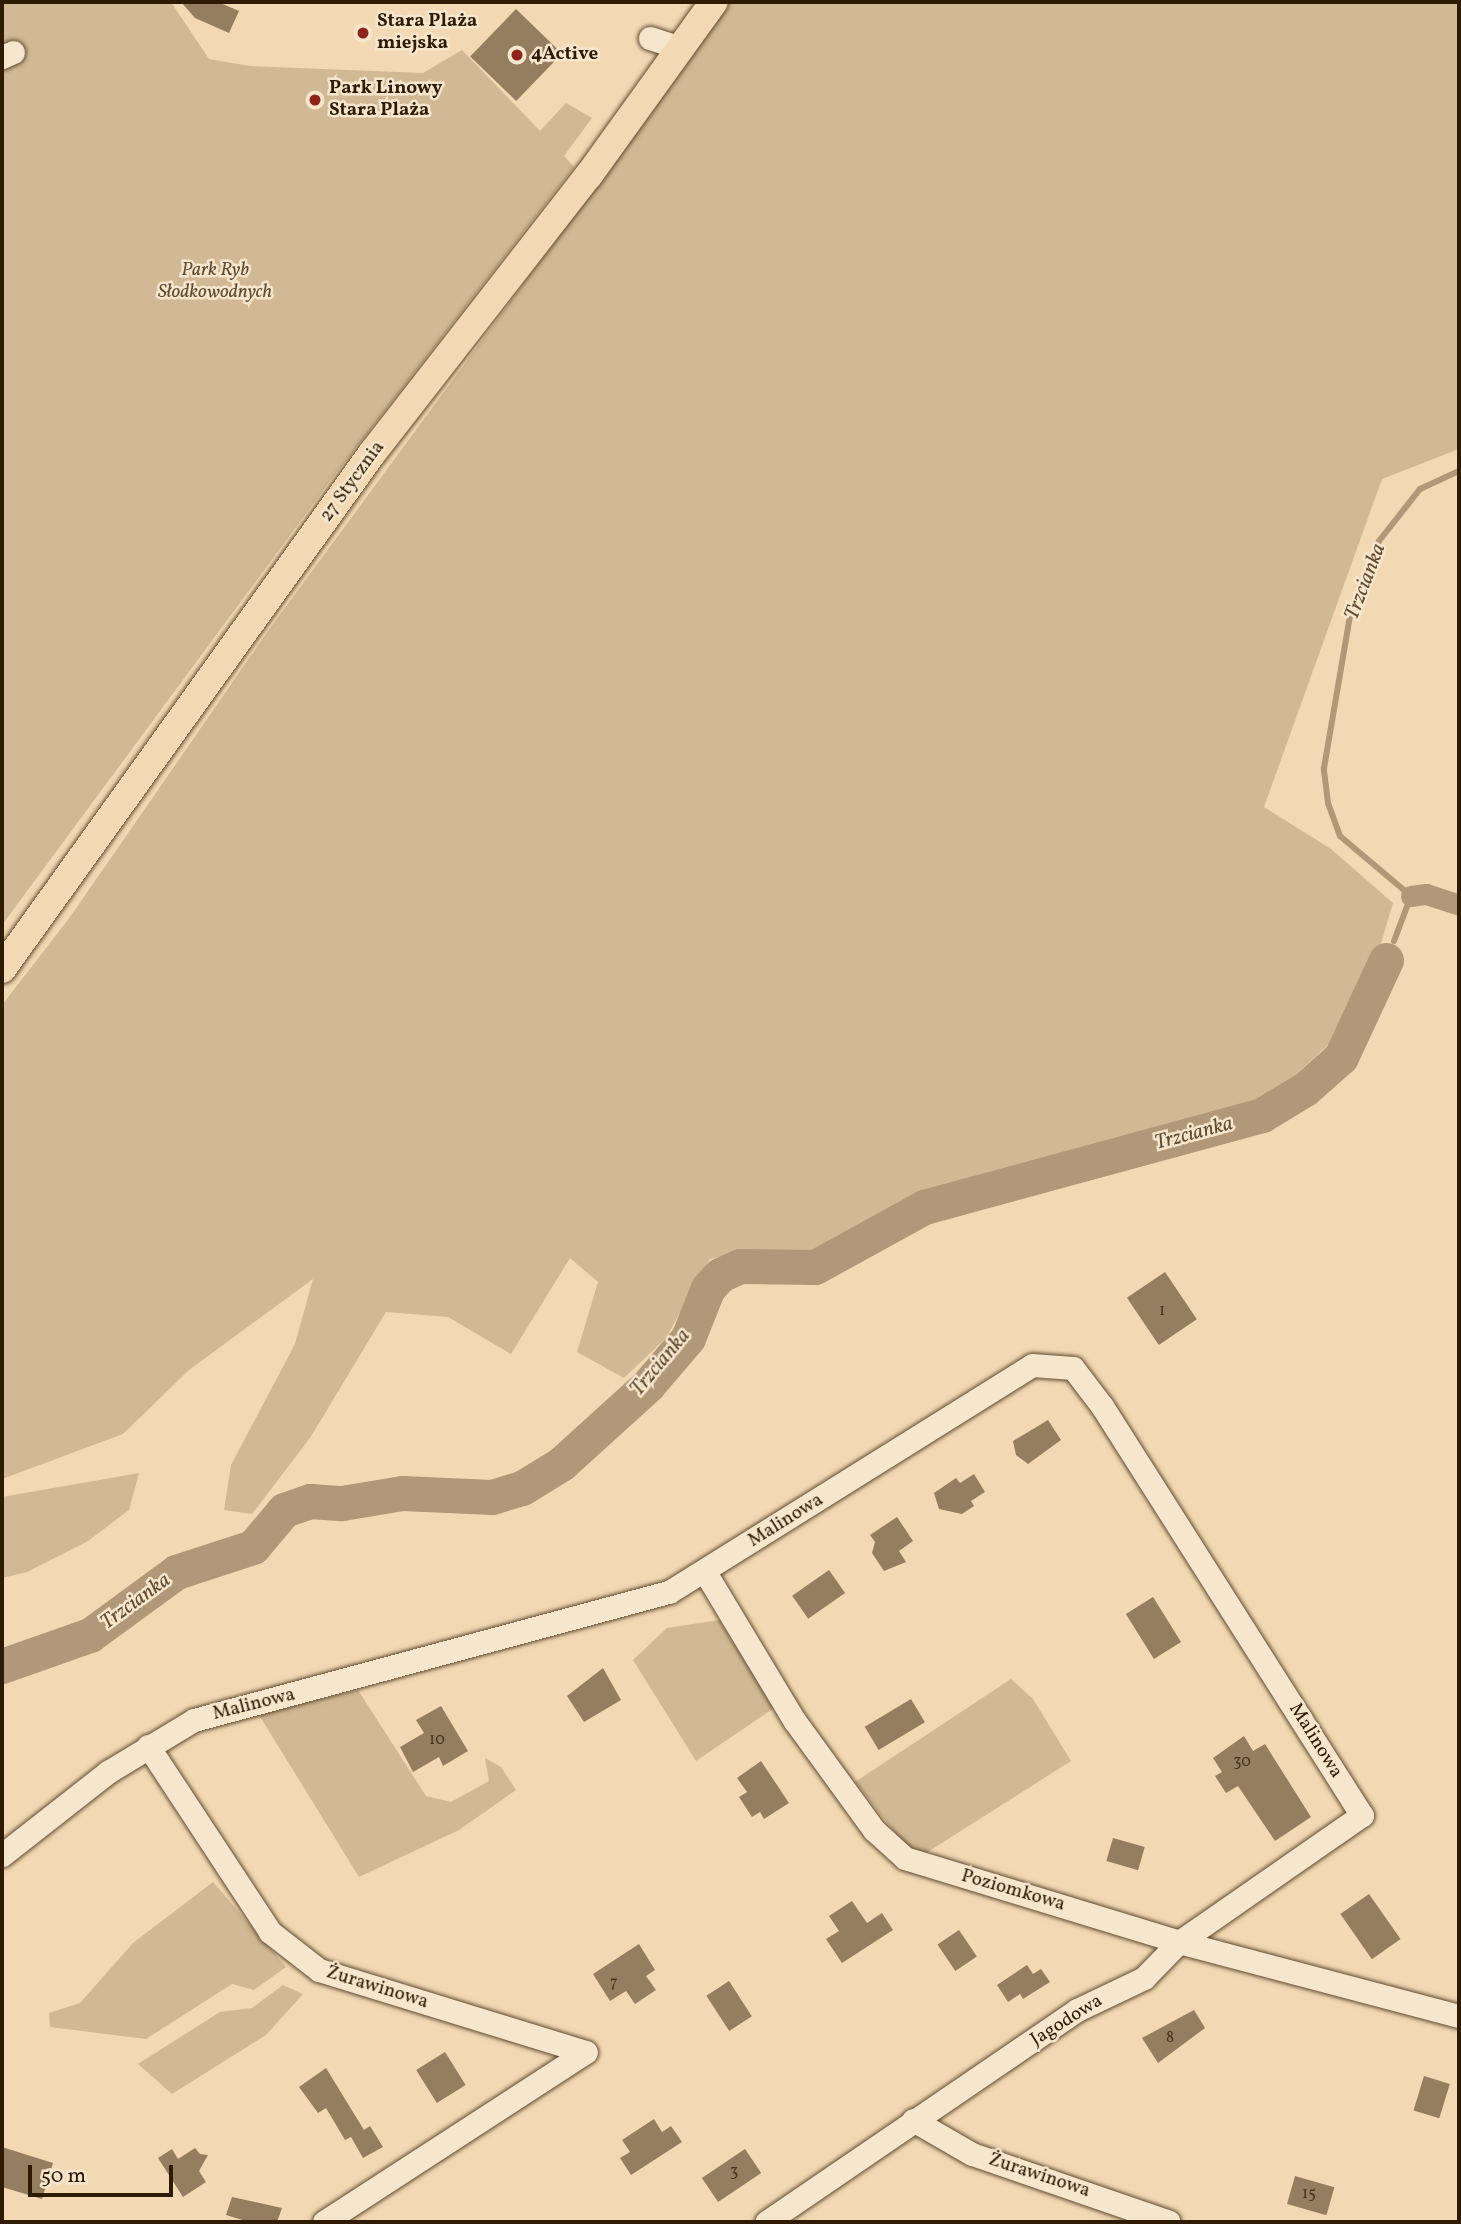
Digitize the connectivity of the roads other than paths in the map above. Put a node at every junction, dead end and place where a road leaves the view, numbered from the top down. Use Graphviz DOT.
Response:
graph roads {
  1 [pos="714,2"];
  2 [pos="650,38"];
  3 [pos="680,48"];
  4 [pos="2,969"];
  5 [pos="705,1572"];
  6 [pos="148,1746"];
  7 [pos="1362,1815"];
  8 [pos="2,1855"];
  9 [pos="1179,1941"];
  10 [pos="1459,2016"];
  11 [pos="913,2120"];
  12 [pos="324,2222"];
  13 [pos="766,2222"];
  14 [pos="1169,2222"];
  1 -- 3 [label="main road, 27 Stycznia"];
  2 -- 3 [label="street"];
  3 -- 4 [label="main road, 27 Stycznia"];
  5 -- 6 [label="street, Malinowa"];
  5 -- 7 [label="street, Malinowa"];
  5 -- 9 [label="street, Poziomkowa"];
  6 -- 8 [label="street, Malinowa"];
  6 -- 12 [label="street, Żurawinowa"];
  7 -- 9 [label="street, Jagodowa"];
  9 -- 10 [label="street, Poziomkowa"];
  9 -- 11 [label="street, Jagodowa"];
  11 -- 13 [label="street, Jagodowa"];
  11 -- 14 [label="street, Żurawinowa"];
}
